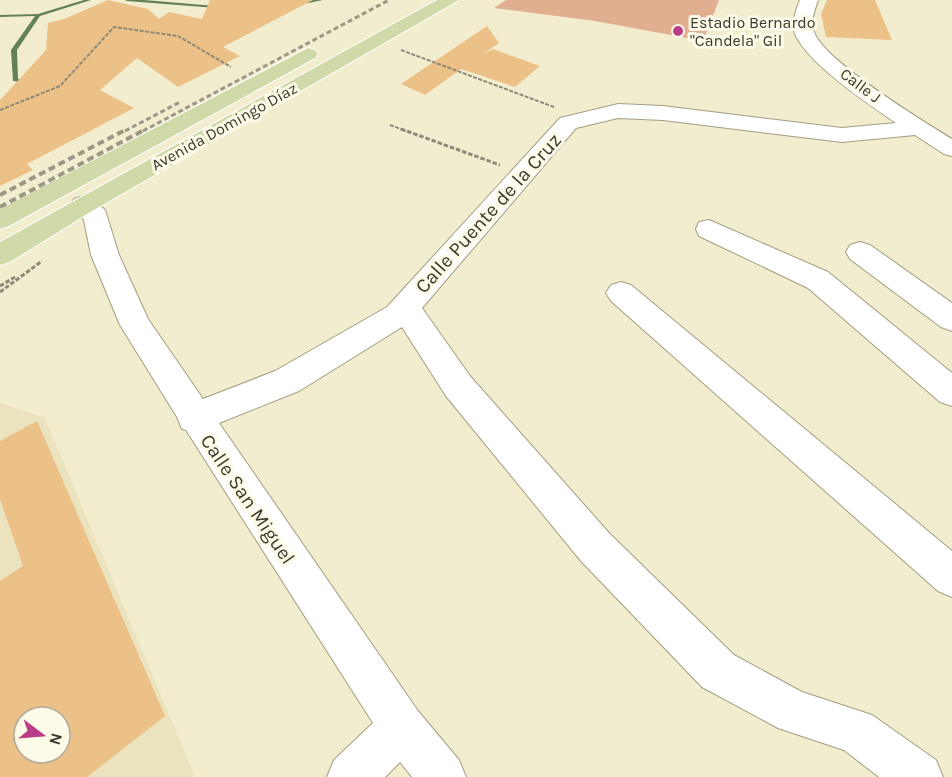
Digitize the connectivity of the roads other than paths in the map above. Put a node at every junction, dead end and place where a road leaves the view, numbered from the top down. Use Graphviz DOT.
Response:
graph roads {
  1 [pos="407,0"];
  2 [pos="450,0"];
  3 [pos="809,0"];
  4 [pos="365,23"];
  5 [pos="324,45"];
  6 [pos="918,128"];
  7 [pos="952,149"];
  8 [pos="83,205"];
  9 [pos="0,220"];
  10 [pos="709,229"];
  11 [pos="860,252"];
  12 [pos="0,255"];
  13 [pos="621,293"];
  14 [pos="405,307"];
  15 [pos="952,319"];
  16 [pos="952,393"];
  17 [pos="194,418"];
  18 [pos="952,576"];
  19 [pos="402,727"];
  20 [pos="351,777"];
  21 [pos="442,777"];
  22 [pos="919,777"];
  1 -- 4 [label="main road"];
  2 -- 8 [label="main road, Avenida Domingo Díaz"];
  3 -- 6 [label="street, Calle J"];
  5 -- 9 [label="main road, Avenida Domingo Díaz"];
  6 -- 7 [label="street, Calle J"];
  6 -- 14 [label="street, Calle Puente de la Cruz"];
  8 -- 12 [label="main road, Avenida Domingo Díaz"];
  8 -- 17 [label="street, Calle San Miguel"];
  10 -- 16 [label="street"];
  11 -- 15 [label="street"];
  13 -- 18 [label="street"];
  14 -- 17 [label="street, Calle Puente de la Cruz"];
  14 -- 22 [label="street"];
  17 -- 19 [label="street, Calle San Miguel"];
  19 -- 20 [label="street"];
  19 -- 21 [label="street, Calle San Miguel"];
}
